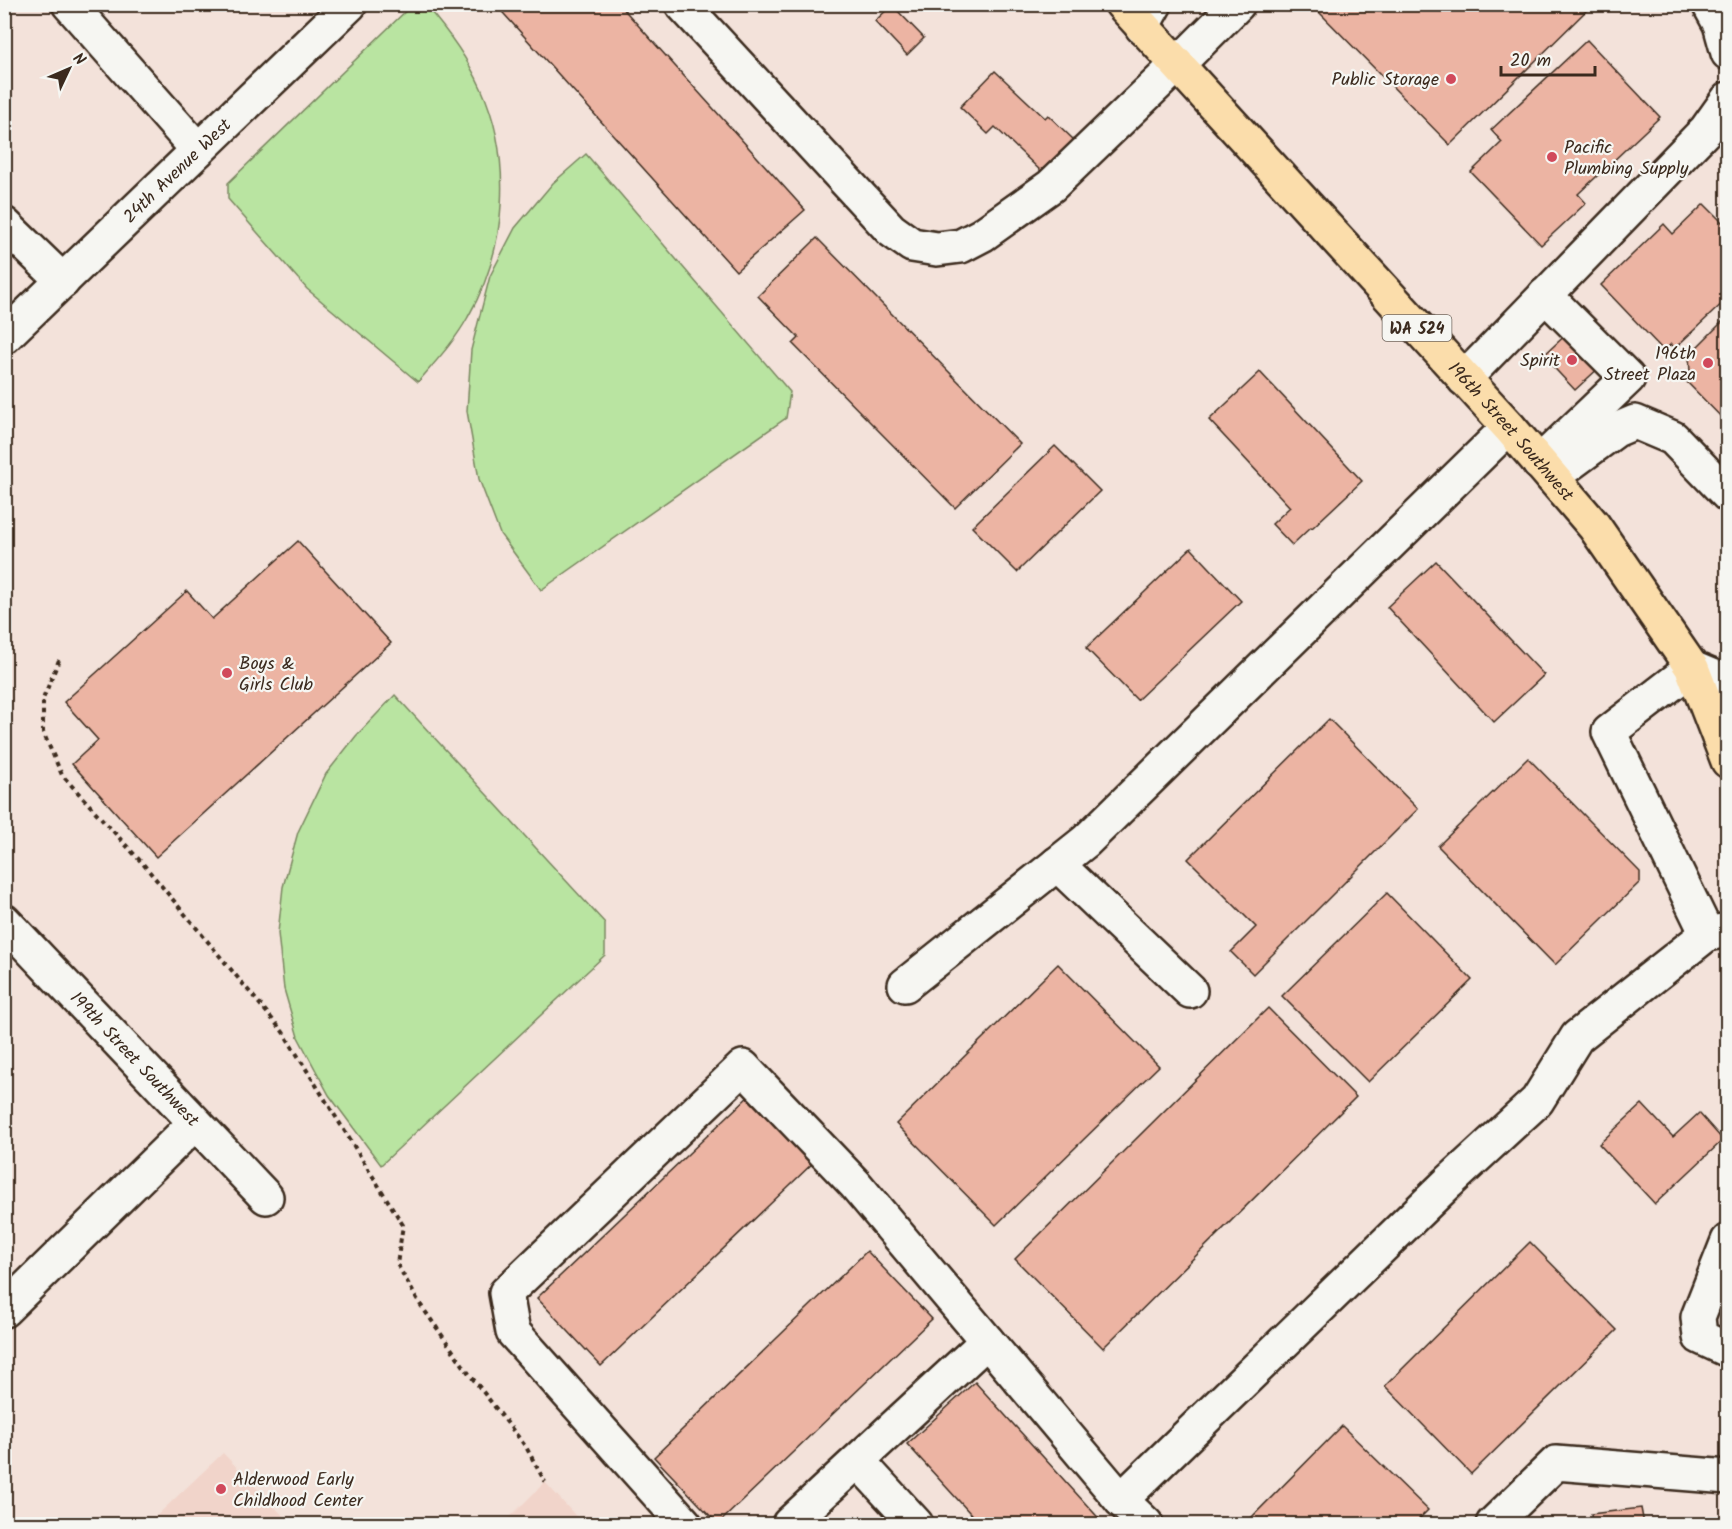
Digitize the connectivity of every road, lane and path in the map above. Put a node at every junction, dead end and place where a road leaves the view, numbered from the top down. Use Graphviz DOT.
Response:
graph roads {
  1 [pos="69,4"];
  2 [pos="350,4"];
  3 [pos="682,4"];
  4 [pos="1238,4"];
  5 [pos="1140,12"];
  6 [pos="1177,65"];
  7 [pos="1728,99"];
  8 [pos="198,150"];
  9 [pos="4,224"];
  10 [pos="63,281"];
  11 [pos="1545,295"];
  12 [pos="4,337"];
  13 [pos="1464,379"];
  14 [pos="1509,427"];
  15 [pos="1545,470"];
  16 [pos="1728,495"];
  17 [pos="59,660"];
  18 [pos="1692,668"];
  19 [pos="1728,683"];
  20 [pos="1728,761"];
  21 [pos="1057,864"];
  22 [pos="4,921"];
  23 [pos="1717,932"];
  24 [pos="905,985"];
  25 [pos="1190,991"];
  26 [pos="195,1123"];
  27 [pos="266,1197"];
  28 [pos="1728,1240"];
  29 [pos="4,1310"];
  30 [pos="987,1341"];
  31 [pos="1728,1350"];
  32 [pos="858,1461"];
  33 [pos="1728,1477"];
  34 [pos="545,1482"];
  35 [pos="1122,1500"];
  36 [pos="685,1524"];
  37 [pos="789,1524"];
  38 [pos="916,1524"];
  39 [pos="1146,1524"];
  40 [pos="1493,1524"];
  1 -- 8 [label="street"];
  2 -- 8 [label="street, 24th Avenue West"];
  3 -- 6 [label="street"];
  4 -- 6 [label="street"];
  5 -- 6 [label="main road, 196th Street Southwest / WA 524"];
  6 -- 13 [label="main road, 196th Street Southwest / WA 524"];
  7 -- 11 [label="street"];
  8 -- 10 [label="street, 24th Avenue West"];
  9 -- 10 [label="street"];
  10 -- 12 [label="street, 24th Avenue West"];
  11 -- 13 [label="street"];
  11 -- 15 [label="street"];
  13 -- 14 [label="main road, 196th Street Southwest / WA 524"];
  14 -- 15 [label="main road, 196th Street Southwest / WA 524"];
  14 -- 21 [label="street"];
  15 -- 16 [label="street"];
  15 -- 18 [label="main road, 196th Street Southwest / WA 524"];
  17 -- 34 [label="path"];
  18 -- 19 [label="street"];
  18 -- 20 [label="main road, 196th Street Southwest / WA 524"];
  18 -- 23 [label="street"];
  21 -- 24 [label="street"];
  21 -- 25 [label="street"];
  22 -- 26 [label="street, 199th Street Southwest"];
  23 -- 35 [label="street"];
  26 -- 27 [label="street, 199th Street Southwest"];
  26 -- 29 [label="street"];
  28 -- 31 [label="street"];
  30 -- 32 [label="street"];
  30 -- 35 [label="street"];
  30 -- 36 [label="street"];
  32 -- 37 [label="street"];
  32 -- 38 [label="street"];
  33 -- 40 [label="street"];
  35 -- 39 [label="street"];
}
